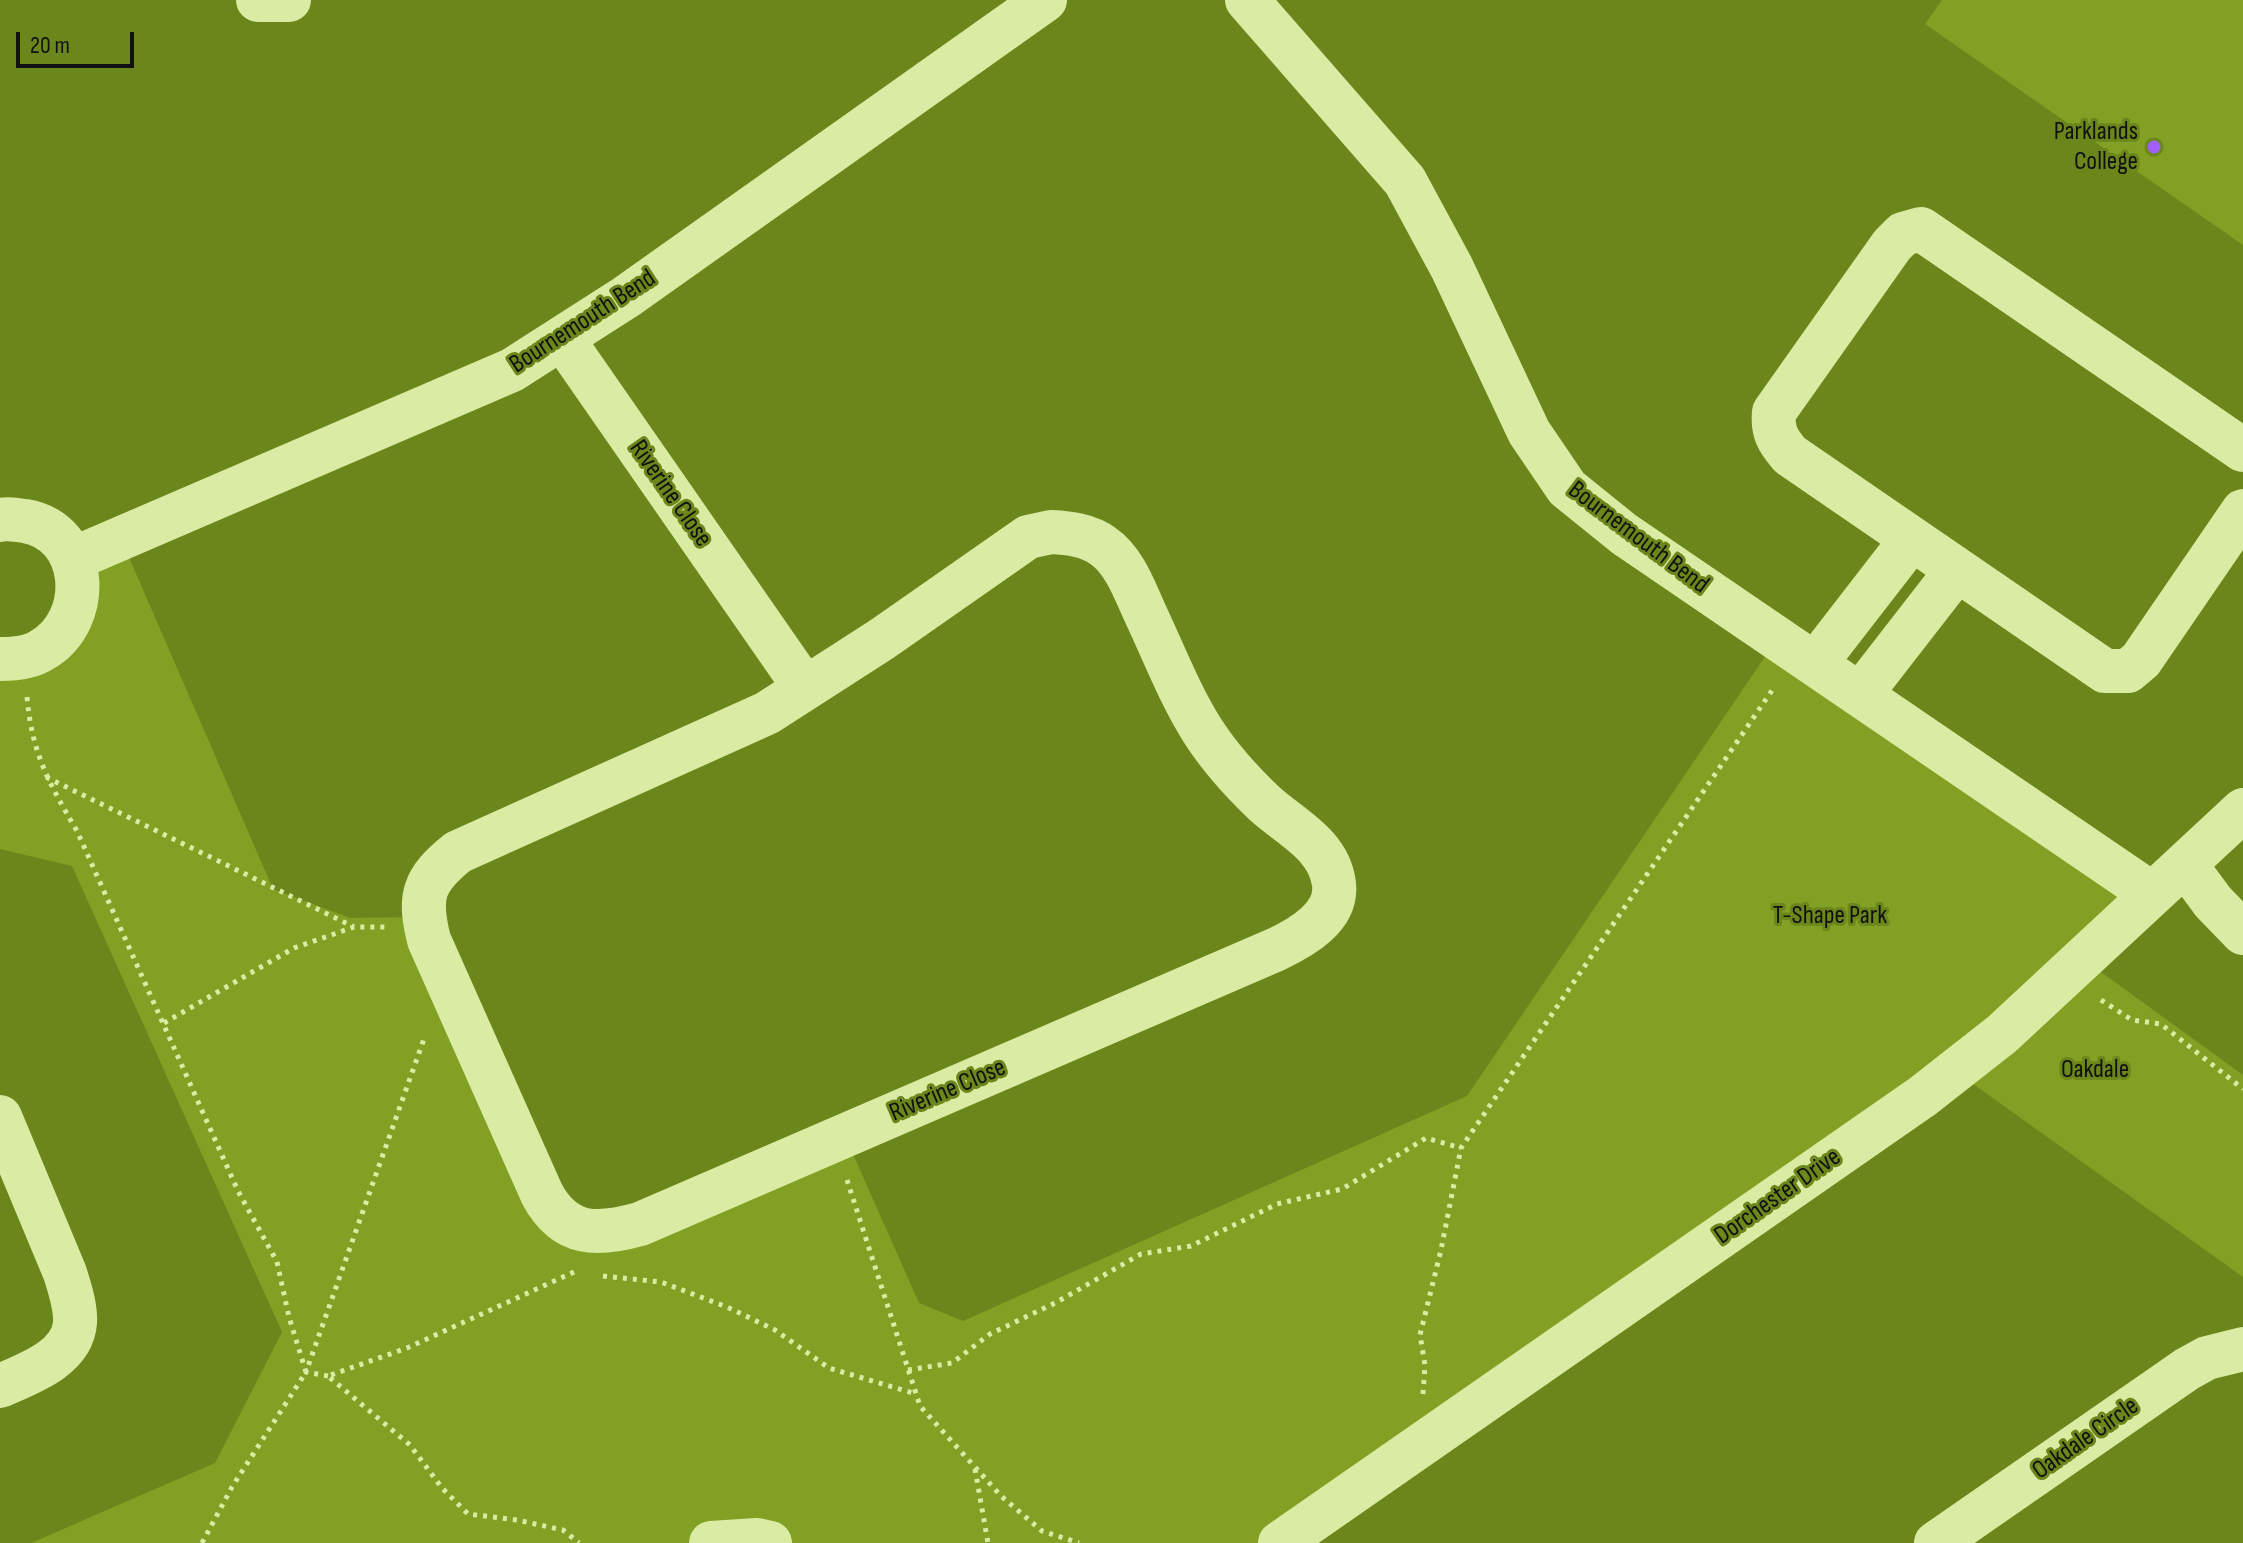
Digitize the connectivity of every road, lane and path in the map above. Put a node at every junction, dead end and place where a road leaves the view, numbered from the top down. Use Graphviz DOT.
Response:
graph roads {
  1 [pos="258,0"];
  2 [pos="289,0"];
  3 [pos="1045,0"];
  4 [pos="1247,0"];
  5 [pos="562,338"];
  6 [pos="2243,450"];
  7 [pos="2243,511"];
  8 [pos="0,520"];
  9 [pos="1911,540"];
  10 [pos="73,559"];
  11 [pos="1957,570"];
  12 [pos="1806,658"];
  13 [pos="13,672"];
  14 [pos="805,688"];
  15 [pos="1860,695"];
  16 [pos="45,777"];
  17 [pos="2243,810"];
  18 [pos="2185,864"];
  19 [pos="2152,894"];
  20 [pos="354,927"];
  21 [pos="426,928"];
  22 [pos="2243,933"];
  23 [pos="2068,971"];
  24 [pos="164,1023"];
  25 [pos="425,1036"];
  26 [pos="2243,1089"];
  27 [pos="0,1117"];
  28 [pos="831,1142"];
  29 [pos="1461,1148"];
  30 [pos="586,1274"];
  31 [pos="601,1275"];
  32 [pos="2243,1349"];
  33 [pos="908,1370"];
  34 [pos="306,1372"];
  35 [pos="328,1376"];
  36 [pos="0,1386"];
  37 [pos="916,1394"];
  38 [pos="1418,1447"];
  39 [pos="975,1468"];
  40 [pos="1946,1541"];
  41 [pos="202,1543"];
  42 [pos="579,1543"];
  43 [pos="711,1543"];
  44 [pos="770,1543"];
  45 [pos="988,1543"];
  46 [pos="1079,1543"];
  47 [pos="1280,1543"];
  1 -- 2 [label="street"];
  3 -- 5 [label="street, Bournemouth Bend"];
  4 -- 12 [label="street, Bournemouth Bend"];
  5 -- 10 [label="street, Bournemouth Bend"];
  5 -- 14 [label="street, Riverine Close"];
  6 -- 9 [label="street"];
  7 -- 11 [label="street"];
  8 -- 10 [label="street"];
  9 -- 11 [label="street"];
  9 -- 12 [label="street"];
  10 -- 13 [label="street"];
  11 -- 15 [label="street"];
  12 -- 15 [label="street, Bournemouth Bend"];
  12 -- 29 [label="path"];
  13 -- 16 [label="path"];
  14 -- 21 [label="street, Riverine Close"];
  14 -- 28 [label="street, Riverine Close"];
  15 -- 19 [label="street, Bournemouth Bend"];
  16 -- 20 [label="path"];
  16 -- 24 [label="path"];
  17 -- 18 [label="street, Dorchester Drive"];
  18 -- 19 [label="street, Dorchester Drive"];
  18 -- 22 [label="street"];
  19 -- 23 [label="street, Dorchester Drive"];
  20 -- 21 [label="path"];
  20 -- 24 [label="path"];
  21 -- 28 [label="street, Riverine Close"];
  23 -- 26 [label="path"];
  23 -- 38 [label="street, Dorchester Drive"];
  24 -- 34 [label="path"];
  25 -- 34 [label="path"];
  27 -- 36 [label="street"];
  28 -- 33 [label="path"];
  29 -- 33 [label="path"];
  29 -- 38 [label="path"];
  30 -- 35 [label="path"];
  31 -- 37 [label="path"];
  32 -- 40 [label="street, Oakdale Circle"];
  33 -- 37 [label="path"];
  34 -- 35 [label="path"];
  34 -- 41 [label="path"];
  35 -- 42 [label="path"];
  37 -- 39 [label="path"];
  38 -- 47 [label="street, Dorchester Drive"];
  39 -- 45 [label="path"];
  39 -- 46 [label="path"];
  43 -- 44 [label="street"];
}
